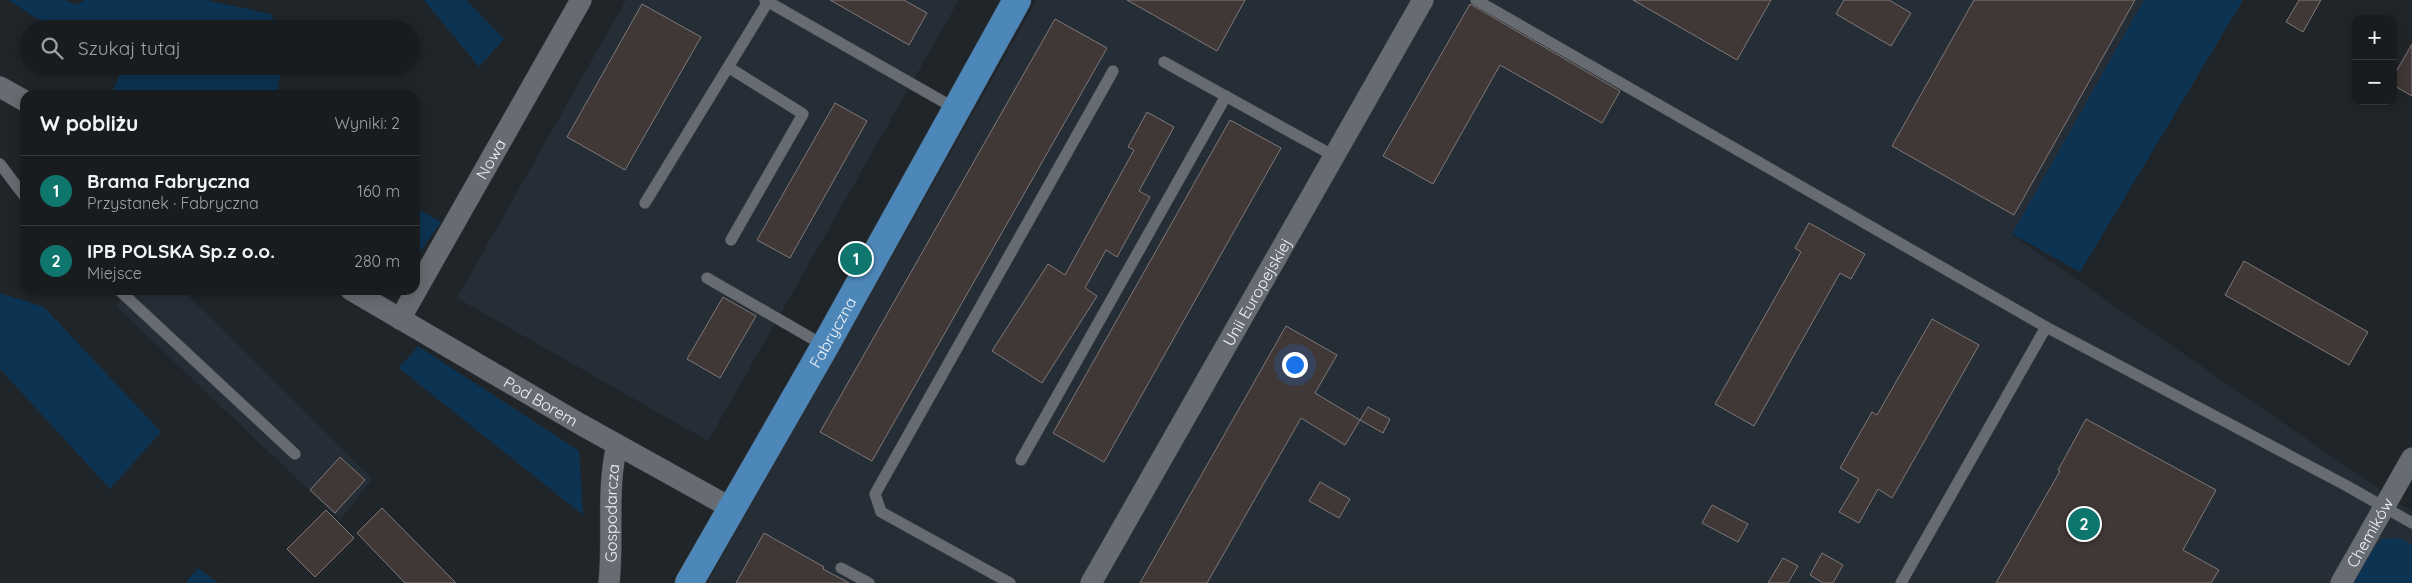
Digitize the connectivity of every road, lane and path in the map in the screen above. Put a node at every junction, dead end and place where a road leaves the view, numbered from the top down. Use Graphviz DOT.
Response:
graph roads {
  1 [pos="581,0"];
  2 [pos="1017,0"];
  3 [pos="1423,0"];
  4 [pos="1476,0"];
  5 [pos="767,1"];
  6 [pos="1164,62"];
  7 [pos="728,66"];
  8 [pos="1113,71"];
  9 [pos="0,87"];
  10 [pos="1226,96"];
  11 [pos="20,99"];
  12 [pos="956,109"];
  13 [pos="1334,156"];
  14 [pos="0,164"];
  15 [pos="20,190"];
  16 [pos="646,202"];
  17 [pos="731,240"];
  18 [pos="707,278"];
  19 [pos="420,284"];
  20 [pos="124,295"];
  21 [pos="359,295"];
  22 [pos="414,295"];
  23 [pos="400,319"];
  24 [pos="2046,327"];
  25 [pos="825,346"];
  26 [pos="617,445"];
  27 [pos="295,454"];
  28 [pos="2412,458"];
  29 [pos="1021,460"];
  30 [pos="2384,507"];
  31 [pos="732,509"];
  32 [pos="2412,523"];
  33 [pos="840,568"];
  34 [pos="609,583"];
  35 [pos="688,583"];
  36 [pos="869,583"];
  37 [pos="1010,583"];
  38 [pos="1091,583"];
  39 [pos="1901,583"];
  40 [pos="2341,583"];
  1 -- 19 [label="street, Nowa"];
  2 -- 12 [label="main road, Fabryczna"];
  3 -- 13 [label="street, Unii Europejskiej"];
  4 -- 24 [label="lane"];
  5 -- 7 [label="lane"];
  5 -- 12 [label="lane"];
  6 -- 10 [label="lane"];
  7 -- 16 [label="lane"];
  7 -- 17 [label="lane"];
  8 -- 37 [label="lane"];
  9 -- 11 [label="street"];
  10 -- 13 [label="lane"];
  10 -- 29 [label="lane"];
  12 -- 25 [label="main road, Fabryczna"];
  13 -- 38 [label="street, Unii Europejskiej"];
  14 -- 15 [label="lane"];
  18 -- 25 [label="lane"];
  20 -- 27 [label="lane"];
  21 -- 23 [label="street, Pod Borem"];
  22 -- 23 [label="street, Nowa"];
  23 -- 26 [label="street, Pod Borem"];
  24 -- 30 [label="lane"];
  24 -- 39 [label="lane"];
  25 -- 31 [label="main road, Fabryczna"];
  26 -- 31 [label="street, Pod Borem"];
  26 -- 34 [label="street, Gospodarcza"];
  28 -- 30 [label="street, Chemików"];
  30 -- 32 [label="lane"];
  30 -- 40 [label="street, Chemików"];
  31 -- 35 [label="main road, Fabryczna"];
  33 -- 36 [label="lane"];
}
